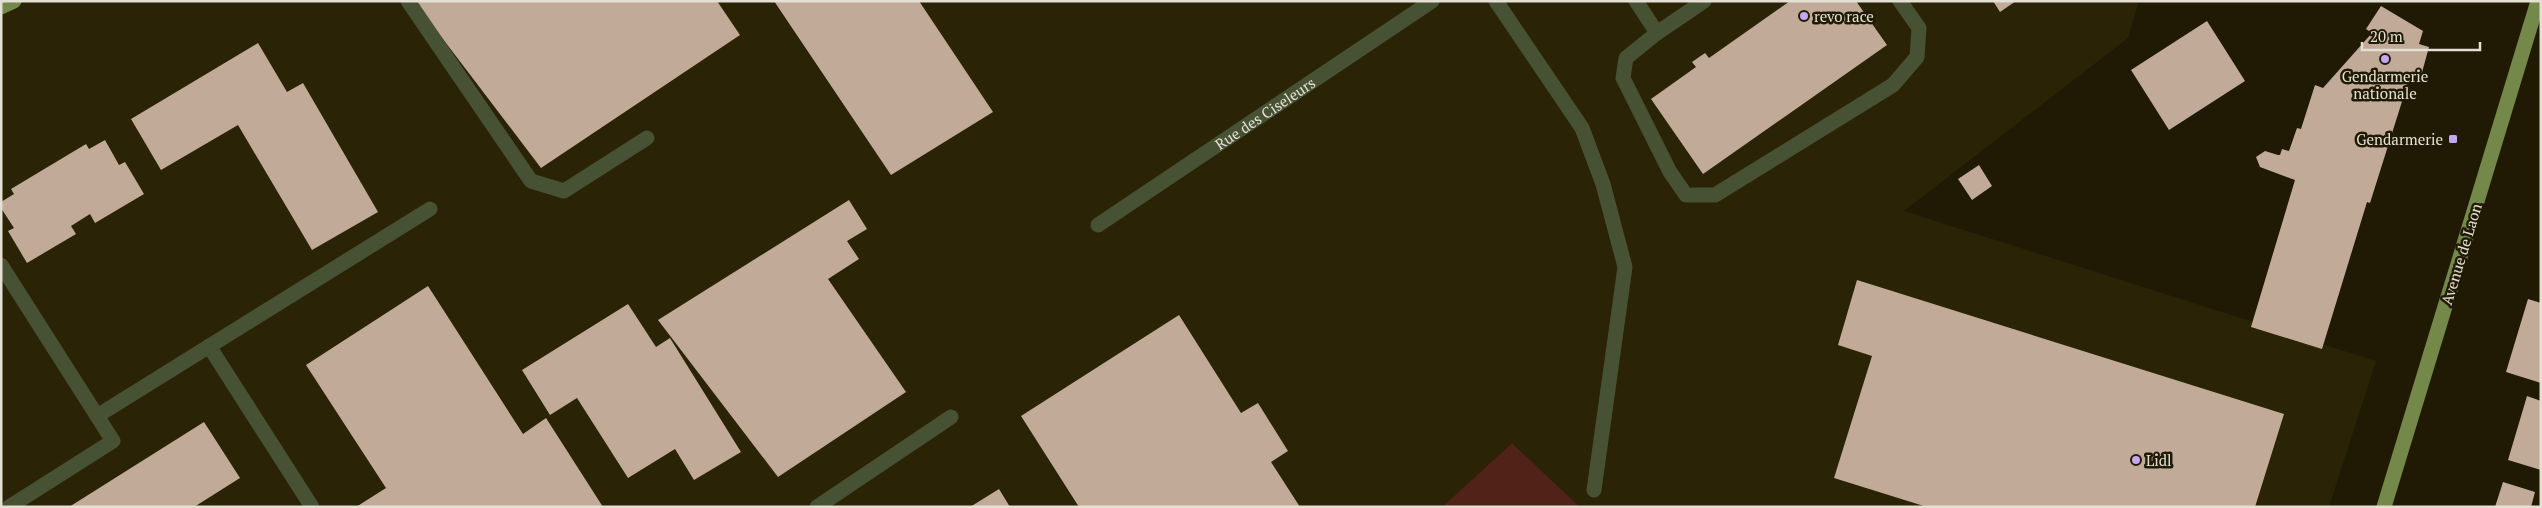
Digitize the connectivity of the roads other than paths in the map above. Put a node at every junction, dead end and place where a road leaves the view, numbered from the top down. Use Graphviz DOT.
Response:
graph roads {
  1 [pos="14,1"];
  2 [pos="408,1"];
  3 [pos="1432,1"];
  4 [pos="1496,1"];
  5 [pos="1636,1"];
  6 [pos="1704,1"];
  7 [pos="1900,1"];
  8 [pos="2538,1"];
  9 [pos="1,7"];
  10 [pos="1657,33"];
  11 [pos="647,138"];
  12 [pos="430,208"];
  13 [pos="1098,225"];
  14 [pos="1,265"];
  15 [pos="209,346"];
  16 [pos="97,416"];
  17 [pos="951,417"];
  18 [pos="1594,490"];
  19 [pos="9,507"];
  20 [pos="312,507"];
  21 [pos="817,507"];
  22 [pos="2384,507"];
  1 -- 9 [label="main road"];
  2 -- 11 [label="street"];
  3 -- 13 [label="street, Rue des Ciseleurs"];
  4 -- 18 [label="street"];
  5 -- 10 [label="street"];
  6 -- 10 [label="street"];
  7 -- 10 [label="street"];
  8 -- 22 [label="main road, Avenue de Laon"];
  12 -- 15 [label="street"];
  14 -- 16 [label="street"];
  15 -- 16 [label="street"];
  15 -- 20 [label="street"];
  16 -- 19 [label="street"];
  17 -- 21 [label="street"];
}
